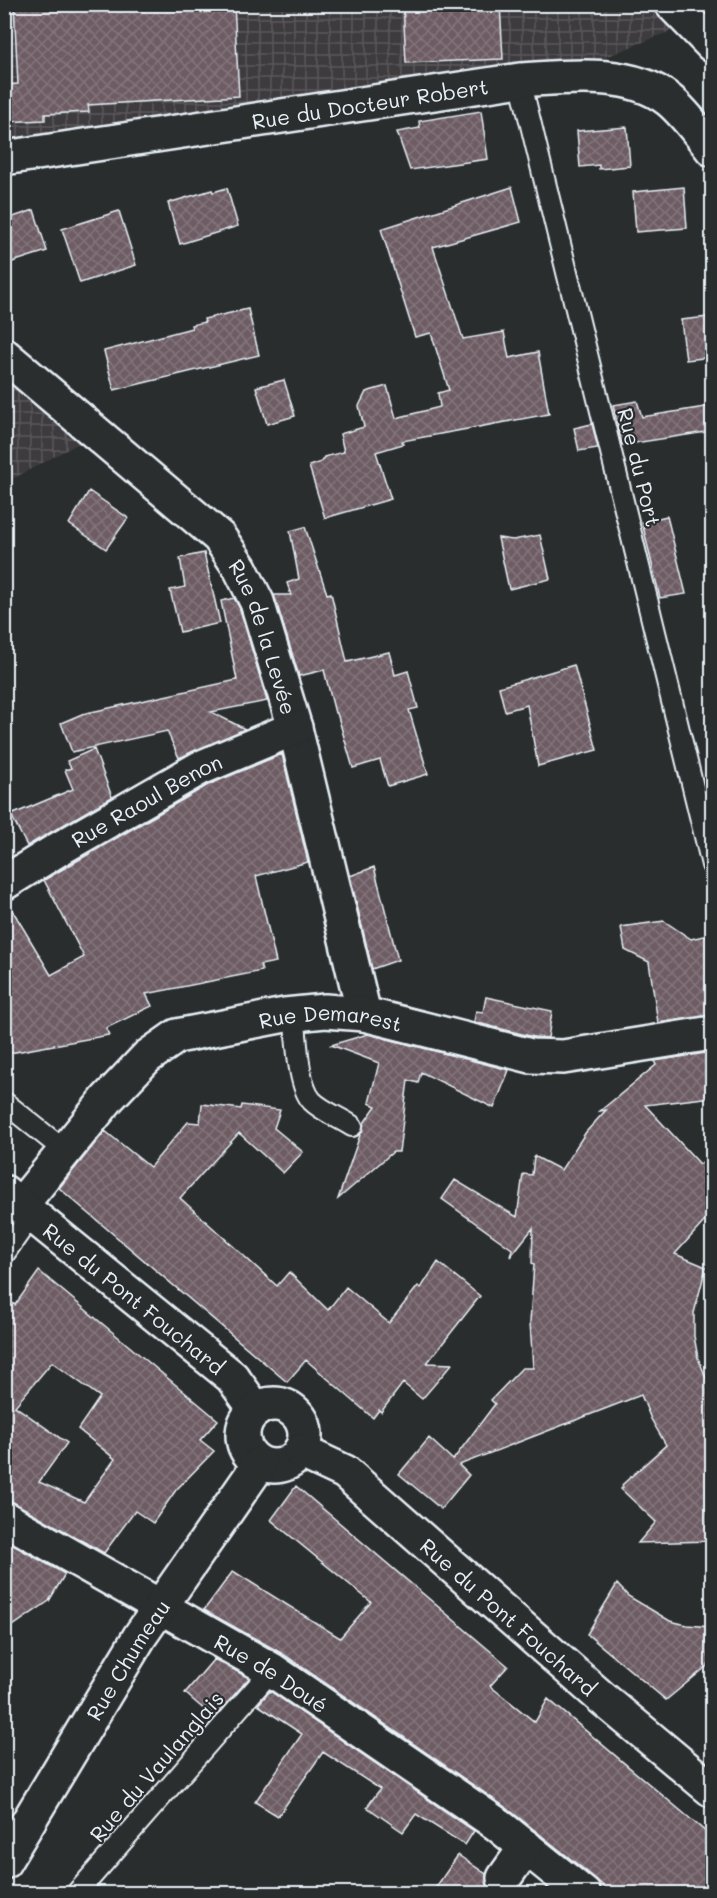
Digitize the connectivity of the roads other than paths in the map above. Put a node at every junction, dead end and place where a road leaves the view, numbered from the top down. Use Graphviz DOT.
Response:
graph roads {
  1 [pos="672,4"];
  2 [pos="712,45"];
  3 [pos="520,80"];
  4 [pos="712,149"];
  5 [pos="4,158"];
  6 [pos="4,355"];
  7 [pos="295,728"];
  8 [pos="712,865"];
  9 [pos="4,883"];
  10 [pos="294,1014"];
  11 [pos="364,1014"];
  12 [pos="712,1033"];
  13 [pos="4,1102"];
  14 [pos="352,1126"];
  15 [pos="65,1151"];
  16 [pos="19,1204"];
  17 [pos="4,1254"];
  18 [pos="256,1410"];
  19 [pos="300,1451"];
  20 [pos="260,1463"];
  21 [pos="4,1518"];
  22 [pos="160,1605"];
  23 [pos="272,1670"];
  24 [pos="712,1790"];
  25 [pos="526,1847"];
  26 [pos="4,1862"];
  27 [pos="504,1878"];
  28 [pos="76,1893"];
  29 [pos="584,1893"];
  1 -- 2 [label="street"];
  3 -- 4 [label="street, Rue du Docteur Robert"];
  3 -- 5 [label="street, Rue du Docteur Robert"];
  3 -- 8 [label="lane, Rue du Port"];
  6 -- 7 [label="street, Rue de la Levée"];
  7 -- 9 [label="street, Rue Raoul Benon"];
  7 -- 11 [label="street, Rue de la Levée"];
  10 -- 11 [label="street, Rue Demarest"];
  10 -- 14 [label="lane"];
  10 -- 15 [label="street, Rue Demarest"];
  11 -- 12 [label="street, Rue Demarest"];
  13 -- 15 [label="lane"];
  15 -- 16 [label="street, Rue Demarest"];
  16 -- 17 [label="lane"];
  16 -- 18 [label="street, Rue du Pont Fouchard"];
  18 -- 19 [label="street"];
  18 -- 20 [label="street"];
  19 -- 20 [label="street"];
  19 -- 24 [label="street, Rue du Pont Fouchard"];
  20 -- 22 [label="street, Rue Chumeau"];
  21 -- 22 [label="street, Rue de Doué"];
  22 -- 23 [label="street, Rue de Doué"];
  22 -- 26 [label="street, Rue Chumeau"];
  23 -- 25 [label="street, Rue de Doué"];
  23 -- 28 [label="lane, Rue du Vaulanglais"];
  25 -- 27 [label="street"];
  25 -- 29 [label="street, Rue de Doué"];
}
